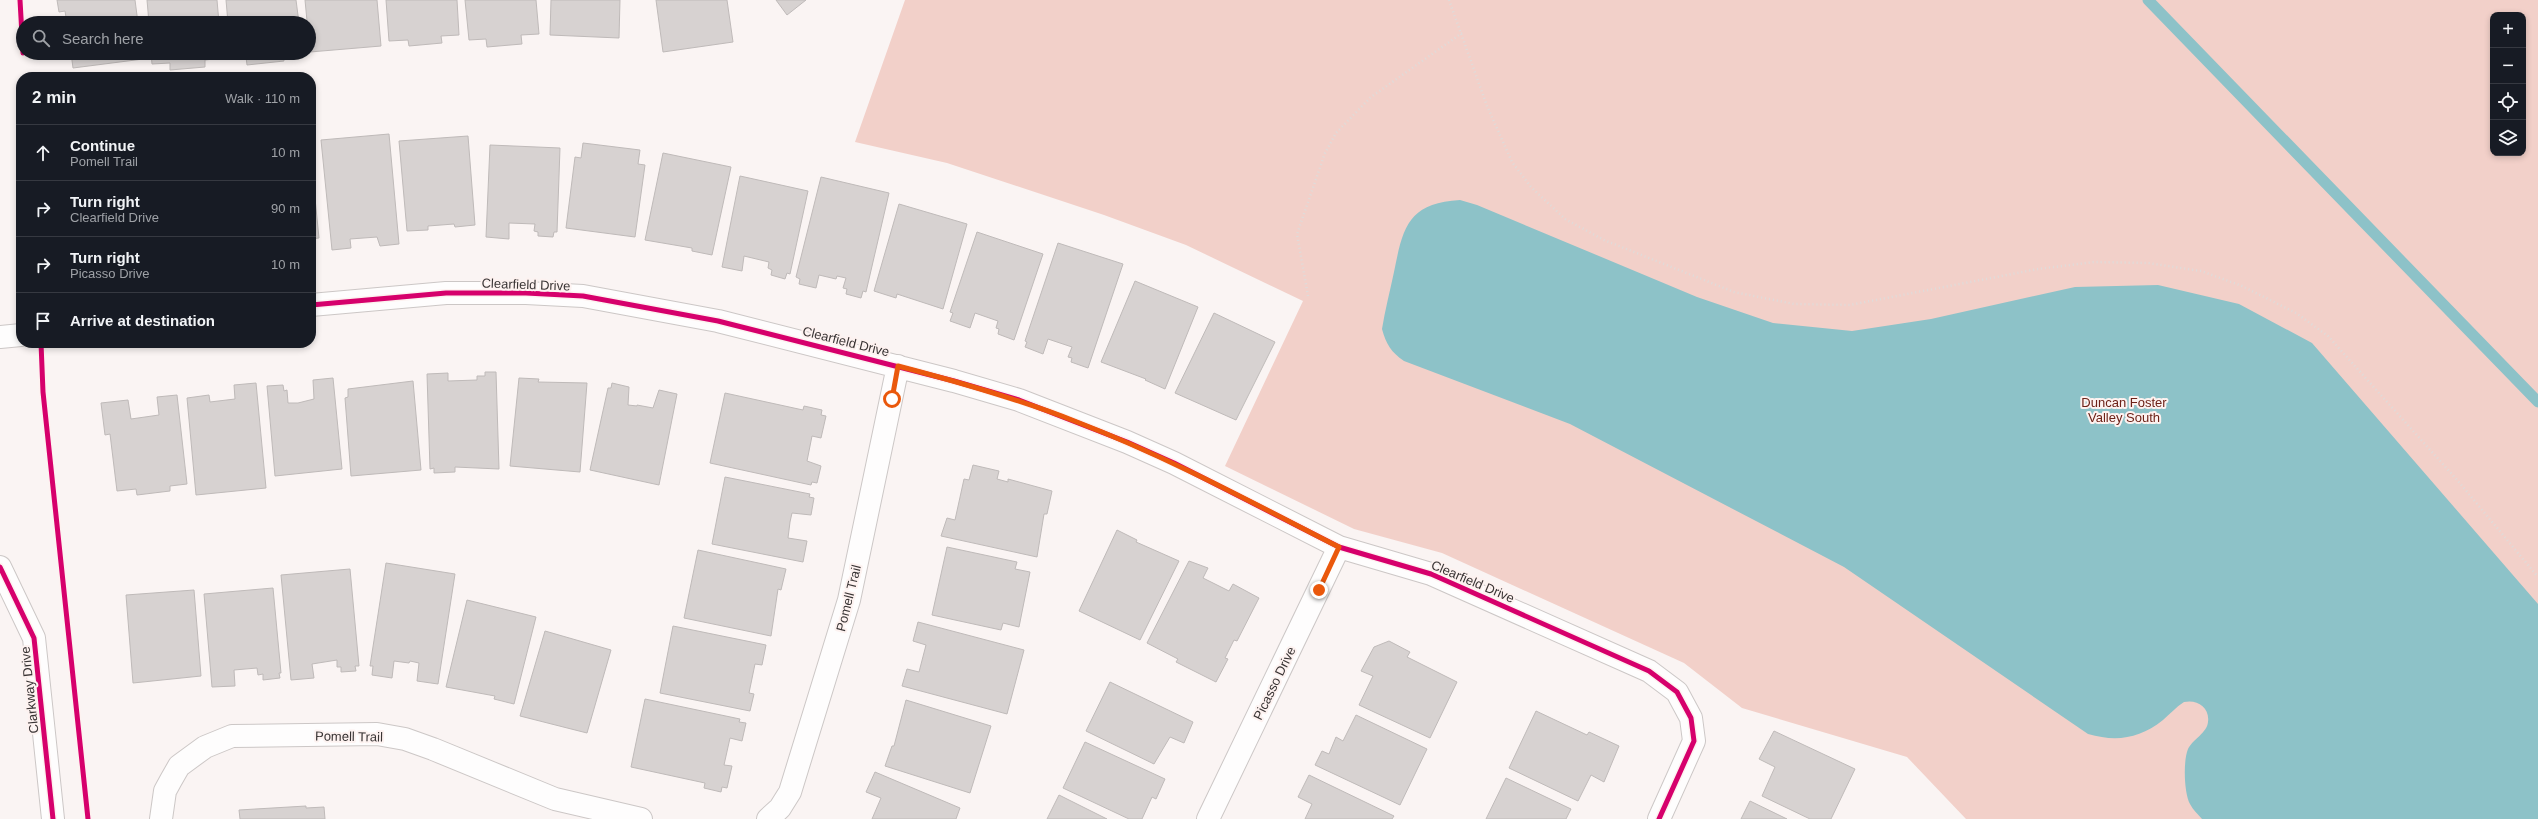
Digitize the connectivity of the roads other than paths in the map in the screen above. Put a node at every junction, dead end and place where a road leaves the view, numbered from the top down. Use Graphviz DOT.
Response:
graph roads {
  1 [pos="316,305"];
  2 [pos="16,335"];
  3 [pos="0,337"];
  4 [pos="898,366"];
  5 [pos="1339,547"];
  6 [pos="0,562"];
  7 [pos="0,568"];
  8 [pos="53,819"];
  9 [pos="161,819"];
  10 [pos="641,819"];
  11 [pos="768,819"];
  12 [pos="1208,819"];
  13 [pos="1659,819"];
  1 -- 4 [label="street, Clearfield Drive"];
  2 -- 3 [label="street"];
  4 -- 5 [label="street, Clearfield Drive"];
  4 -- 11 [label="street, Pomell Trail"];
  5 -- 12 [label="street, Picasso Drive"];
  5 -- 13 [label="street, Clearfield Drive"];
  6 -- 7 [label="street, Clarkway Drive"];
  7 -- 8 [label="street, Clarkway Drive"];
  9 -- 10 [label="street, Pomell Trail"];
}
